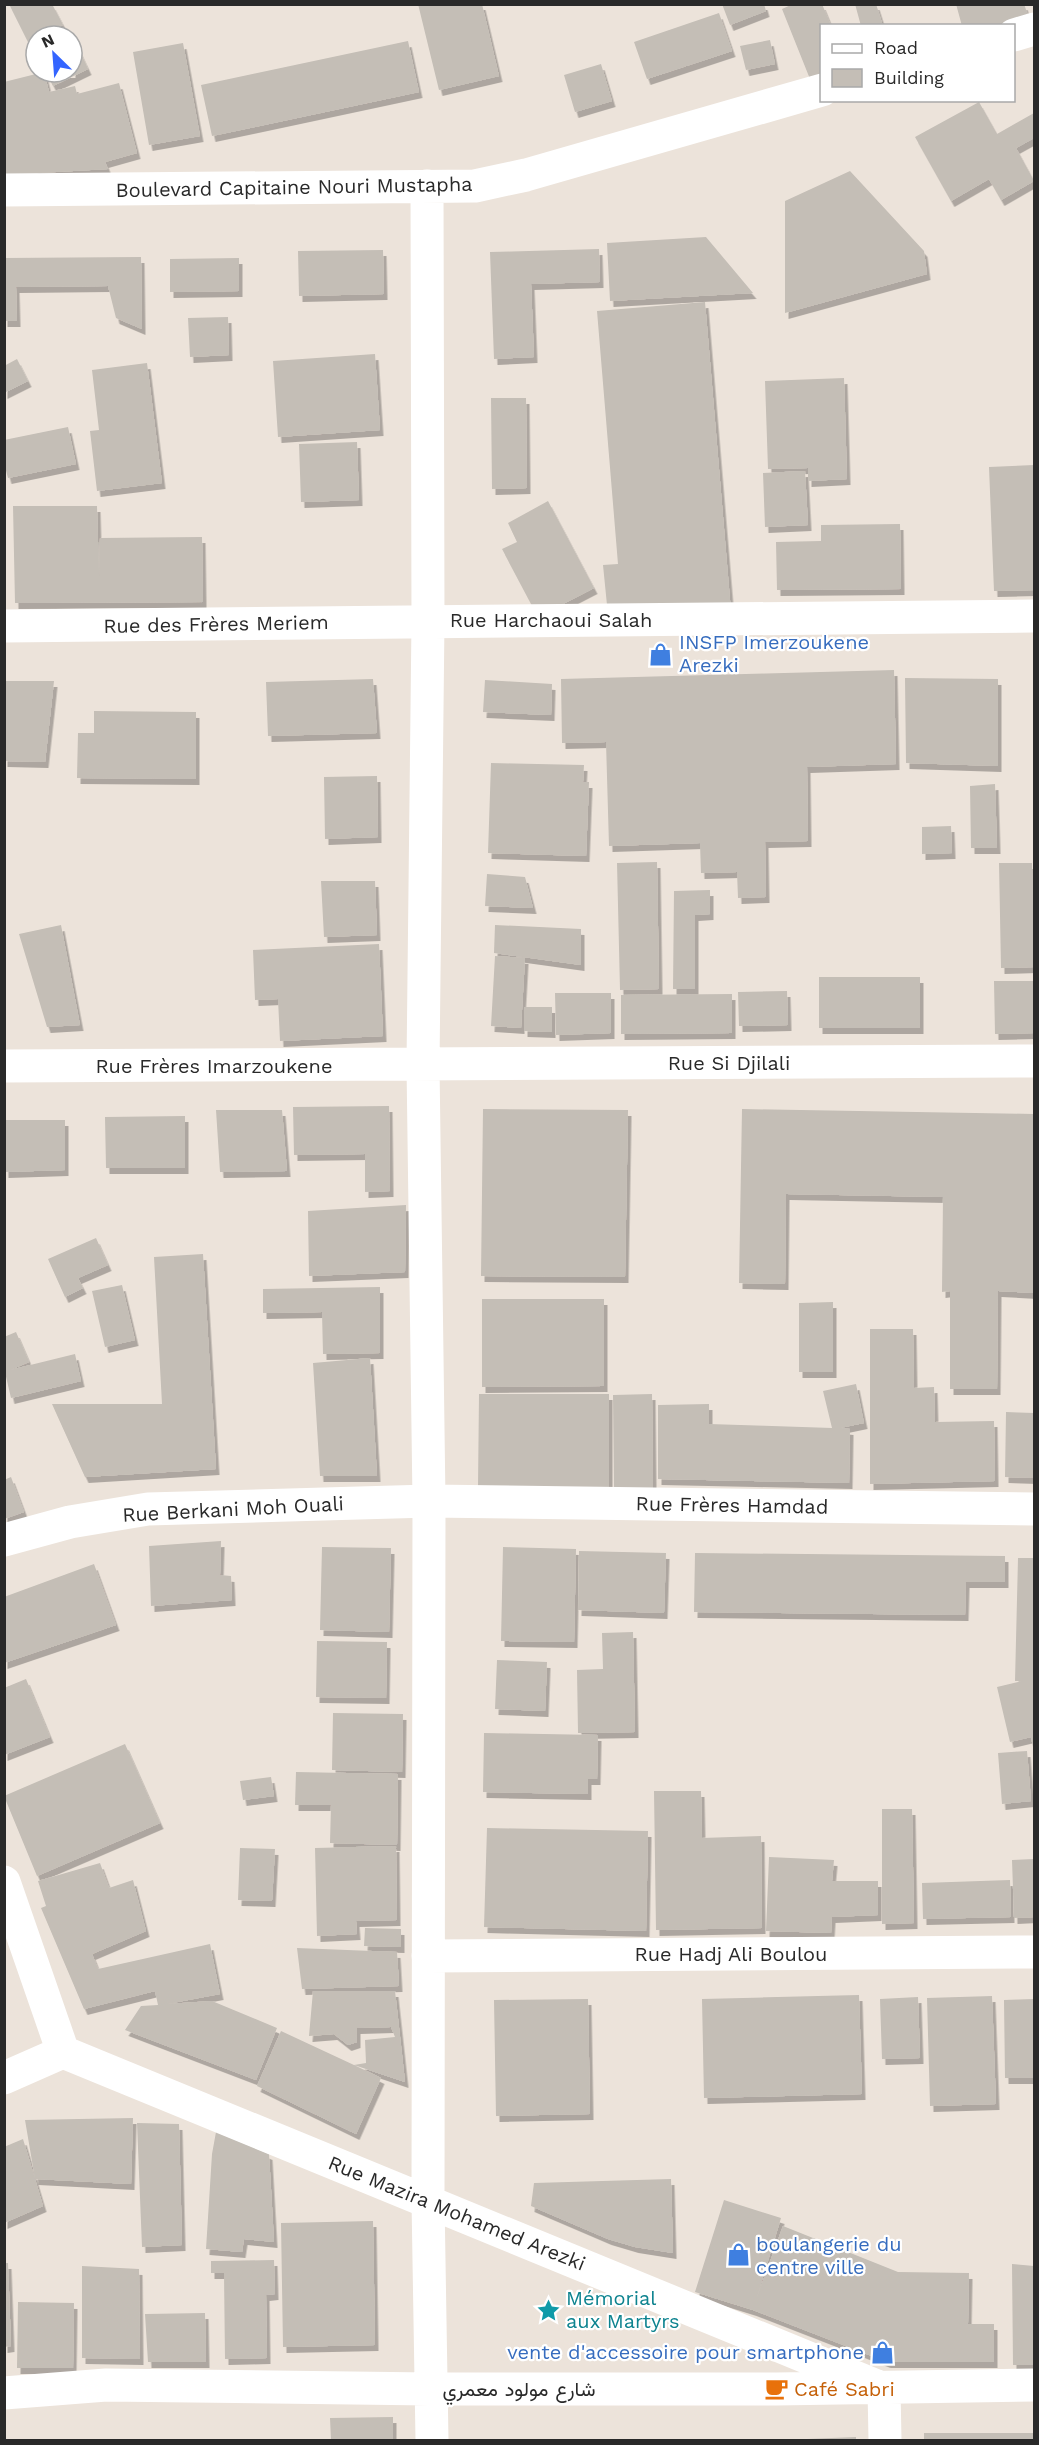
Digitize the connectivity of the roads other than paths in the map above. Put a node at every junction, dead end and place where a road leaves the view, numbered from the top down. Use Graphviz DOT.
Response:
graph roads {
  1 [pos="1035,29"];
  2 [pos="1015,35"];
  3 [pos="820,91"];
  4 [pos="427,186"];
  5 [pos="4,190"];
  6 [pos="1035,616"];
  7 [pos="428,621"];
  8 [pos="4,626"];
  9 [pos="1035,1061"];
  10 [pos="423,1065"];
  11 [pos="4,1066"];
  12 [pos="429,1501"];
  13 [pos="1035,1509"];
  14 [pos="4,1540"];
  15 [pos="4,1882"];
  16 [pos="1035,1952"];
  17 [pos="428,1956"];
  18 [pos="63,2052"];
  19 [pos="4,2078"];
  20 [pos="428,2201"];
  21 [pos="1035,2385"];
  22 [pos="430,2389"];
  23 [pos="884,2389"];
  24 [pos="4,2393"];
  25 [pos="432,2440"];
  26 [pos="885,2440"];
  1 -- 2 [label="street"];
  3 -- 4 [label="street, Boulevard Capitaine Nouri Mustapha"];
  4 -- 5 [label="street, Boulevard Capitaine Nouri Mustapha"];
  4 -- 7 [label="street"];
  6 -- 7 [label="street, Rue Harchaoui Salah"];
  7 -- 8 [label="street, Rue des Frères Meriem"];
  7 -- 10 [label="street"];
  9 -- 10 [label="street, Rue Si Djilali"];
  10 -- 11 [label="street, Rue Frères Imarzoukene"];
  10 -- 12 [label="street"];
  12 -- 13 [label="street, Rue Frères Hamdad"];
  12 -- 14 [label="street, Rue Berkani Moh Ouali"];
  12 -- 17 [label="street"];
  15 -- 18 [label="street"];
  16 -- 17 [label="street, Rue Hadj Ali Boulou"];
  17 -- 20 [label="street"];
  18 -- 19 [label="street"];
  18 -- 20 [label="street, Rue Mazira Mohamed Arezki"];
  20 -- 22 [label="street"];
  20 -- 23 [label="street, Rue Mazira Mohamed Arezki"];
  21 -- 23 [label="street, شارع مولود معمري"];
  22 -- 23 [label="street, شارع مولود معمري"];
  22 -- 24 [label="street, شارع مولود معمري"];
  22 -- 25 [label="street"];
  23 -- 26 [label="street"];
}
